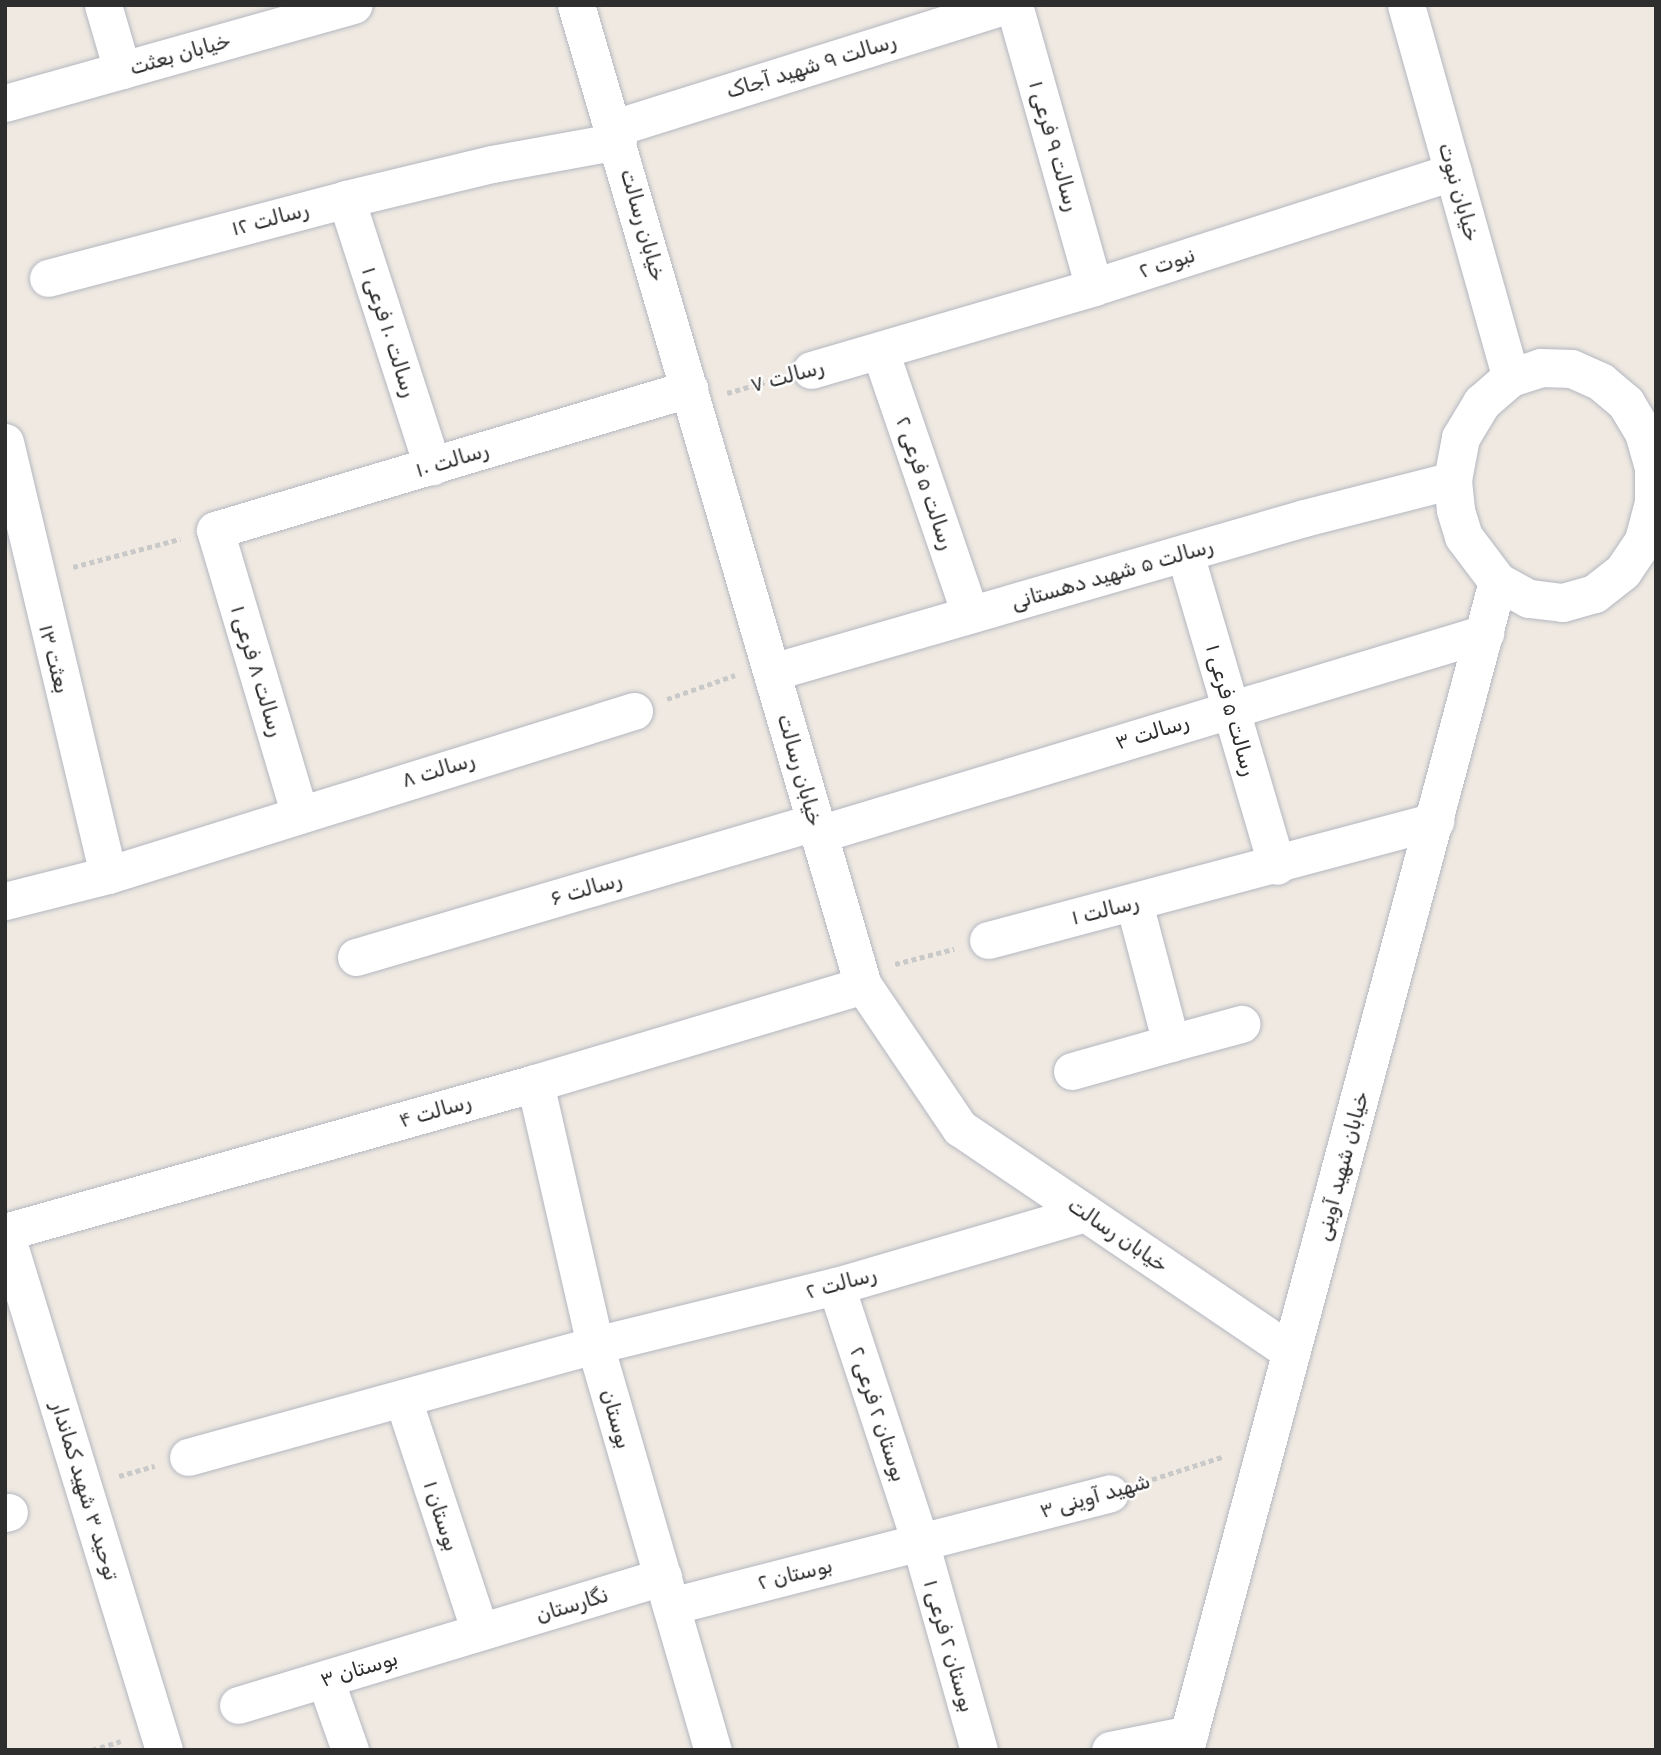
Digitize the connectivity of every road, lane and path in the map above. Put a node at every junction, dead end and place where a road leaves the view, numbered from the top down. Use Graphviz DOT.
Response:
graph roads {
  1 [pos="103,5"];
  2 [pos="354,5"];
  3 [pos="576,5"];
  4 [pos="1007,5"];
  5 [pos="1014,5"];
  6 [pos="1406,5"];
  7 [pos="122,70"];
  8 [pos="5,103"];
  9 [pos="616,134"];
  10 [pos="492,164"];
  11 [pos="1454,172"];
  12 [pos="346,199"];
  13 [pos="48,278"];
  14 [pos="1094,287"];
  15 [pos="880,351"];
  16 [pos="811,370"];
  17 [pos="1511,378"];
  18 [pos="691,395"];
  19 [pos="5,442"];
  20 [pos="432,466"];
  21 [pos="1453,480"];
  22 [pos="1655,503"];
  23 [pos="215,530"];
  24 [pos="1185,554"];
  25 [pos="34,577"];
  26 [pos="1498,582"];
  27 [pos="970,614"];
  28 [pos="1485,633"];
  29 [pos="770,667"];
  30 [pos="1230,708"];
  31 [pos="634,711"];
  32 [pos="299,812"];
  33 [pos="1435,821"];
  34 [pos="818,828"];
  35 [pos="1277,866"];
  36 [pos="108,875"];
  37 [pos="5,901"];
  38 [pos="1134,903"];
  39 [pos="988,940"];
  40 [pos="356,957"];
  41 [pos="862,978"];
  42 [pos="1241,1024"];
  43 [pos="1171,1043"];
  44 [pos="1072,1072"];
  45 [pos="535,1083"];
  46 [pos="1086,1213"];
  47 [pos="5,1232"];
  48 [pos="836,1286"];
  49 [pos="595,1345"];
  50 [pos="1291,1352"];
  51 [pos="402,1399"];
  52 [pos="1268,1443"];
  53 [pos="188,1457"];
  54 [pos="1110,1493"];
  55 [pos="920,1542"];
  56 [pos="667,1592"];
  57 [pos="480,1632"];
  58 [pos="325,1679"];
  59 [pos="238,1705"];
  60 [pos="1187,1742"];
  61 [pos="164,1750"];
  62 [pos="350,1750"];
  63 [pos="713,1750"];
  64 [pos="979,1750"];
  65 [pos="1110,1750"];
  1 -- 7 [label="street"];
  2 -- 7 [label="street, خیابان بعثت"];
  3 -- 9 [label="street, خیابان رسالت"];
  4 -- 9 [label="street, رسالت ۹ شهید آجاک"];
  5 -- 14 [label="street, رسالت ۹ فرعی ۱"];
  6 -- 11 [label="street, خیابان نبوت"];
  7 -- 8 [label="street, خیابان بعثت"];
  9 -- 10 [label="street, رسالت ۹ شهید آجاک"];
  9 -- 18 [label="street, خیابان رسالت"];
  10 -- 12 [label="street, رسالت ۱۲"];
  11 -- 14 [label="street, نبوت ۲"];
  11 -- 17 [label="street, خیابان نبوت"];
  12 -- 13 [label="street, رسالت ۱۲"];
  12 -- 20 [label="street, رسالت ۱۰ فرعی ۱"];
  14 -- 15 [label="street, نبوت ۲"];
  15 -- 16 [label="street, رسالت ۷"];
  15 -- 27 [label="street, رسالت ۵ فرعی ۲"];
  16 -- 18 [label="path, رسالت ۷"];
  17 -- 21 [label="street"];
  17 -- 22 [label="street"];
  18 -- 20 [label="street, رسالت ۱۰"];
  18 -- 29 [label="street, خیابان رسالت"];
  19 -- 25 [label="street, بعثت ۱۳"];
  20 -- 23 [label="street, رسالت ۱۰"];
  21 -- 24 [label="street, رسالت ۵ شهید دهستانی"];
  21 -- 26 [label="street"];
  22 -- 26 [label="street"];
  23 -- 25 [label="path"];
  23 -- 32 [label="street, رسالت ۸ فرعی ۱"];
  24 -- 27 [label="street, رسالت ۵ شهید دهستانی"];
  24 -- 30 [label="street, رسالت ۵ فرعی ۱"];
  25 -- 36 [label="street, بعثت ۱۳"];
  26 -- 28 [label="street, خیابان شهید آوینی"];
  27 -- 29 [label="street, رسالت ۵ شهید دهستانی"];
  28 -- 30 [label="street, رسالت ۳"];
  28 -- 33 [label="street, خیابان شهید آوینی"];
  29 -- 31 [label="path"];
  29 -- 34 [label="street, خیابان رسالت"];
  30 -- 34 [label="street, رسالت ۳"];
  30 -- 35 [label="street, رسالت ۵ فرعی ۱"];
  31 -- 32 [label="street, رسالت ۸"];
  32 -- 36 [label="street, رسالت ۸"];
  33 -- 35 [label="street, رسالت ۱"];
  33 -- 50 [label="street, خیابان شهید آوینی"];
  34 -- 40 [label="street, رسالت ۶"];
  34 -- 41 [label="street, خیابان رسالت"];
  35 -- 38 [label="street, رسالت ۱"];
  36 -- 37 [label="street, رسالت ۸"];
  38 -- 39 [label="street, رسالت ۱"];
  38 -- 43 [label="street"];
  39 -- 41 [label="path"];
  41 -- 45 [label="street, رسالت ۴"];
  41 -- 46 [label="street, خیابان رسالت"];
  42 -- 43 [label="street"];
  43 -- 44 [label="street"];
  45 -- 47 [label="street, رسالت ۴"];
  45 -- 49 [label="street, بوستان"];
  46 -- 48 [label="street, رسالت ۲"];
  46 -- 50 [label="street, خیابان رسالت"];
  47 -- 61 [label="street, توحید ۳ شهید کماندار"];
  48 -- 49 [label="street, رسالت ۲"];
  48 -- 55 [label="street, بوستان ۲ فرعی ۲"];
  49 -- 51 [label="street"];
  49 -- 56 [label="street, بوستان"];
  50 -- 52 [label="street, خیابان شهید آوینی"];
  51 -- 53 [label="street"];
  51 -- 57 [label="street, بوستان ۱"];
  52 -- 54 [label="path, شهید آوینی ۳"];
  52 -- 60 [label="street, خیابان شهید آوینی"];
  54 -- 55 [label="street, شهید آوینی ۳"];
  55 -- 56 [label="street, بوستان ۲"];
  55 -- 64 [label="street, بوستان ۲ فرعی ۱"];
  56 -- 57 [label="street, نگارستان"];
  56 -- 63 [label="street, بوستان"];
  57 -- 58 [label="street, بوستان ۳"];
  58 -- 59 [label="street, بوستان ۳"];
  58 -- 62 [label="street"];
  60 -- 65 [label="street"];
}
